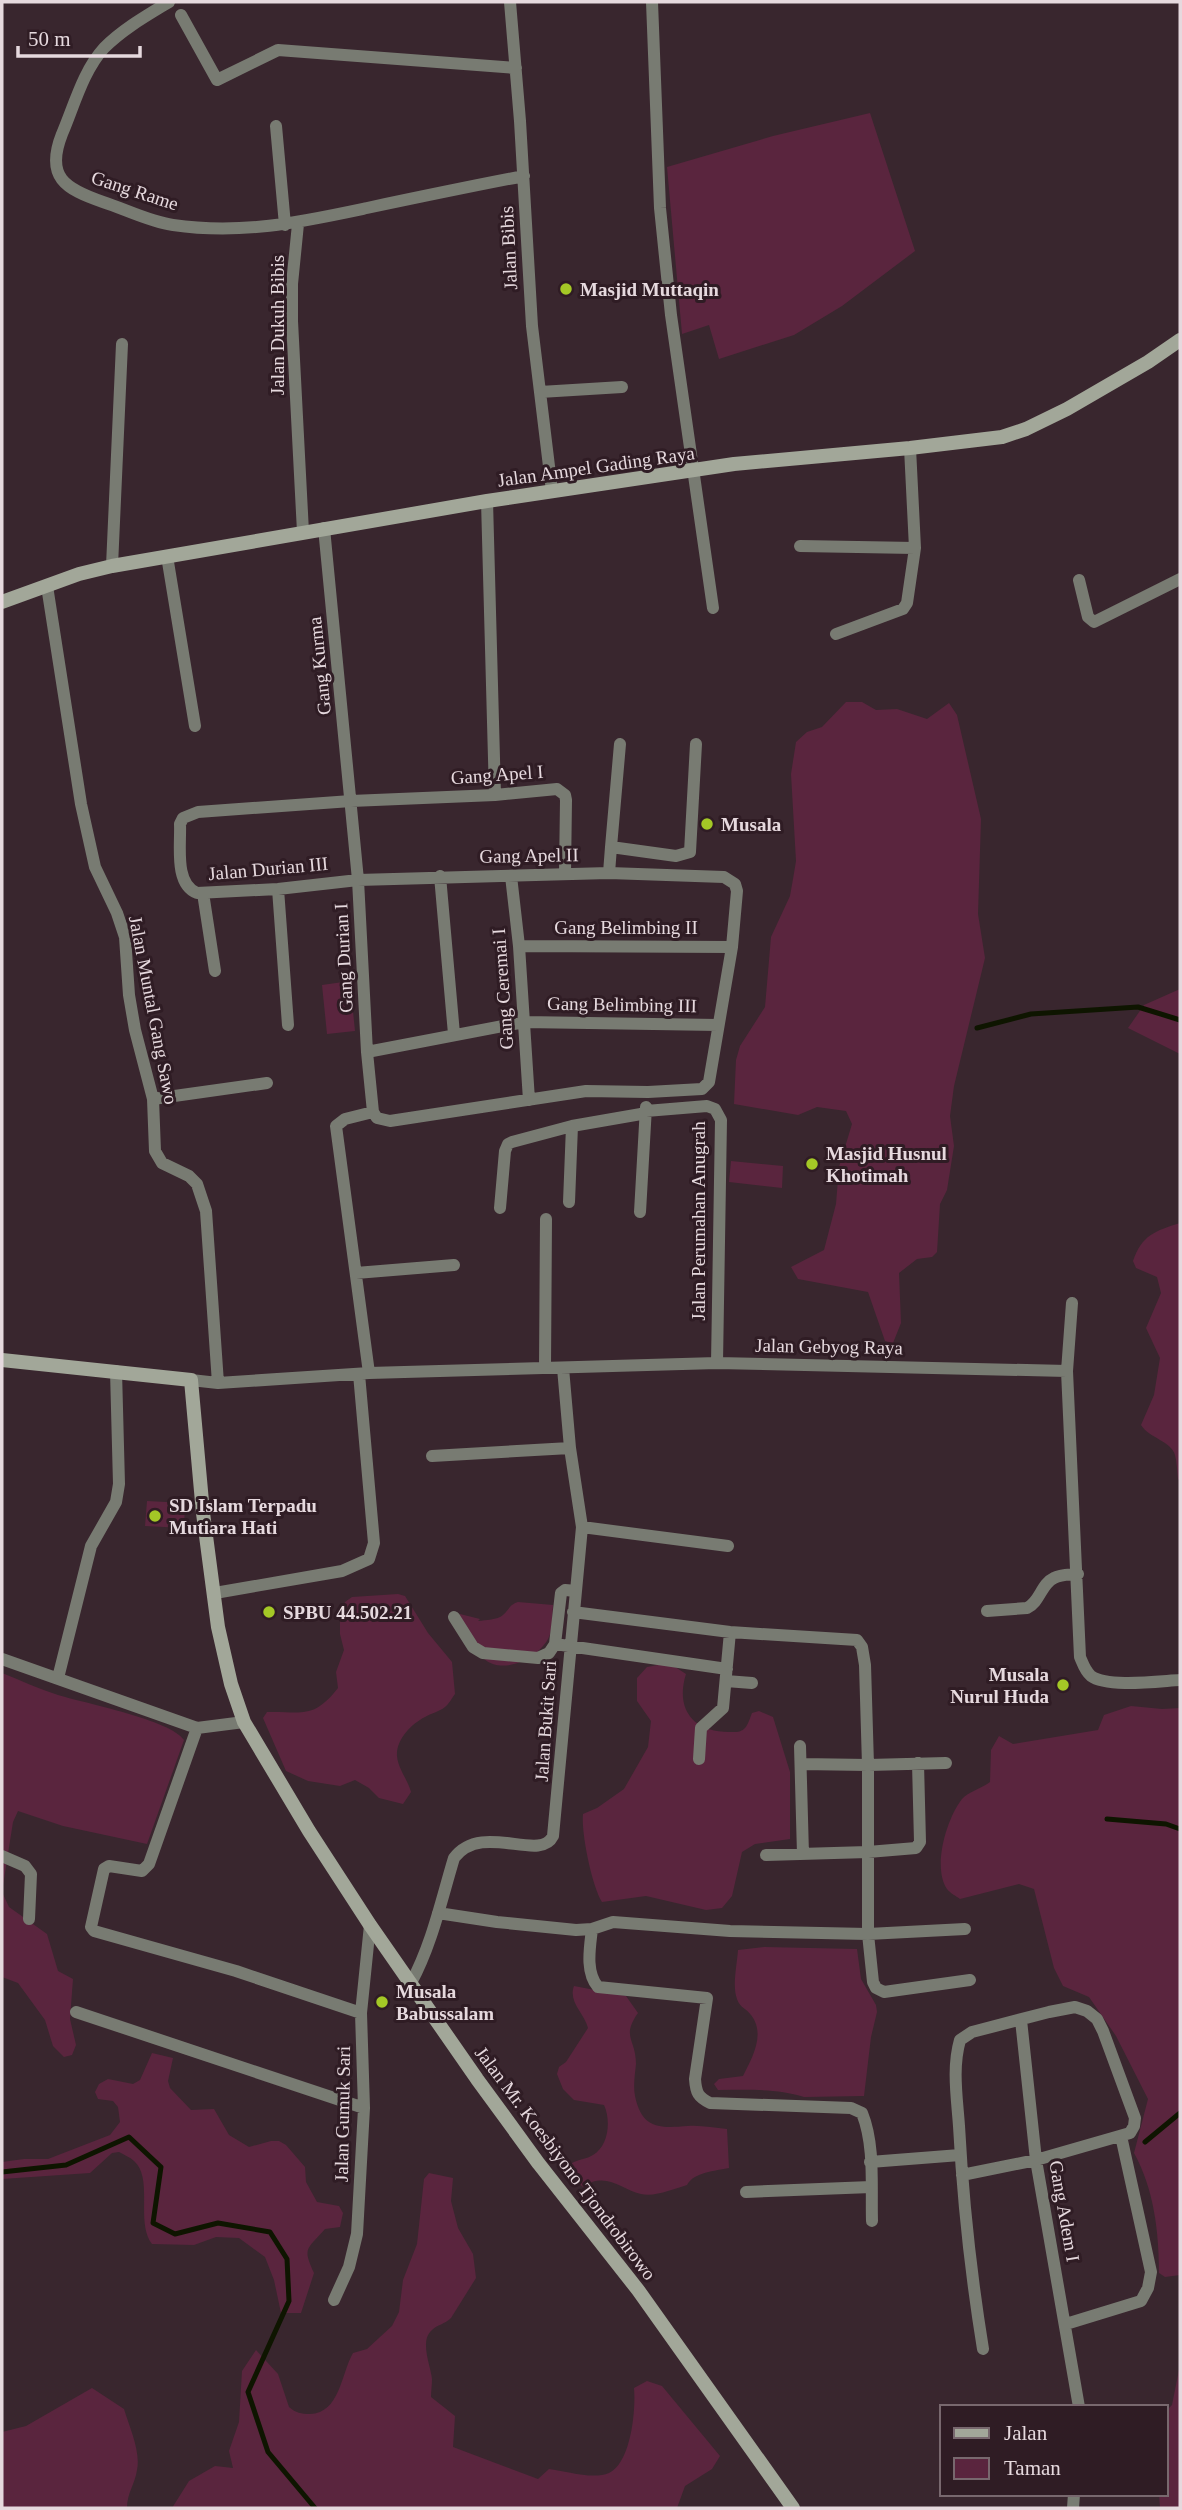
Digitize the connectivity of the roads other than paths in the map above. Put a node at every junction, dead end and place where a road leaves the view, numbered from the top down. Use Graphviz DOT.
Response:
graph roads {
  1 [pos="169,2"];
  2 [pos="510,2"];
  3 [pos="652,2"];
  4 [pos="181,15"];
  5 [pos="516,68"];
  6 [pos="276,126"];
  7 [pos="524,176"];
  8 [pos="291,224"];
  9 [pos="1180,340"];
  10 [pos="122,344"];
  11 [pos="622,387"];
  12 [pos="540,391"];
  13 [pos="910,448"];
  14 [pos="692,471"];
  15 [pos="552,491"];
  16 [pos="487,501"];
  17 [pos="324,528"];
  18 [pos="303,532"];
  19 [pos="800,546"];
  20 [pos="915,548"];
  21 [pos="167,556"];
  22 [pos="112,566"];
  23 [pos="1180,579"];
  24 [pos="1079,580"];
  25 [pos="47,586"];
  26 [pos="2,602"];
  27 [pos="713,608"];
  28 [pos="836,634"];
  29 [pos="195,726"];
  30 [pos="620,744"];
  31 [pos="696,744"];
  32 [pos="495,795"];
  33 [pos="351,801"];
  34 [pos="198,812"];
  35 [pos="611,847"];
  36 [pos="565,873"];
  37 [pos="609,873"];
  38 [pos="440,876"];
  39 [pos="511,876"];
  40 [pos="358,880"];
  41 [pos="278,888"];
  42 [pos="203,893"];
  43 [pos="519,946"];
  44 [pos="732,947"];
  45 [pos="215,971"];
  46 [pos="524,1022"];
  47 [pos="288,1025"];
  48 [pos="719,1025"];
  49 [pos="454,1034"];
  50 [pos="367,1052"];
  51 [pos="267,1083"];
  52 [pos="648,1092"];
  53 [pos="153,1099"];
  54 [pos="529,1100"];
  55 [pos="646,1111"];
  56 [pos="373,1112"];
  57 [pos="572,1126"];
  58 [pos="569,1202"];
  59 [pos="500,1208"];
  60 [pos="640,1212"];
  61 [pos="546,1219"];
  62 [pos="454,1265"];
  63 [pos="356,1273"];
  64 [pos="1072,1303"];
  65 [pos="2,1360"];
  66 [pos="717,1363"];
  67 [pos="545,1368"];
  68 [pos="563,1368"];
  69 [pos="116,1371"];
  70 [pos="1067,1371"];
  71 [pos="364,1374"];
  72 [pos="191,1380"];
  73 [pos="219,1383"];
  74 [pos="570,1448"];
  75 [pos="432,1456"];
  76 [pos="582,1527"];
  77 [pos="728,1546"];
  78 [pos="1078,1574"];
  79 [pos="576,1591"];
  80 [pos="215,1593"];
  81 [pos="987,1611"];
  82 [pos="573,1612"];
  83 [pos="454,1616"];
  84 [pos="730,1632"];
  85 [pos="555,1644"];
  86 [pos="570,1645"];
  87 [pos="2,1659"];
  88 [pos="727,1675"];
  89 [pos="58,1678"];
  90 [pos="1180,1680"];
  91 [pos="752,1683"];
  92 [pos="244,1722"];
  93 [pos="198,1727"];
  94 [pos="800,1746"];
  95 [pos="699,1759"];
  96 [pos="918,1763"];
  97 [pos="946,1763"];
  98 [pos="801,1764"];
  99 [pos="868,1765"];
  100 [pos="868,1852"];
  101 [pos="803,1854"];
  102 [pos="766,1855"];
  103 [pos="2,1856"];
  104 [pos="438,1913"];
  105 [pos="29,1919"];
  106 [pos="370,1925"];
  107 [pos="592,1929"];
  108 [pos="965,1929"];
  109 [pos="867,1934"];
  110 [pos="971,1980"];
  111 [pos="411,1983"];
  112 [pos="76,2012"];
  113 [pos="361,2012"];
  114 [pos="1021,2020"];
  115 [pos="364,2108"];
  116 [pos="1121,2136"];
  117 [pos="960,2155"];
  118 [pos="1037,2160"];
  119 [pos="870,2162"];
  120 [pos="962,2175"];
  121 [pos="871,2187"];
  122 [pos="746,2192"];
  123 [pos="872,2221"];
  124 [pos="334,2300"];
  125 [pos="1066,2323"];
  126 [pos="983,2349"];
  127 [pos="1079,2405"];
  128 [pos="793,2508"];
  1 -- 8 [label="street, Gang Rame"];
  2 -- 5 [label="street, Jalan Bibis"];
  3 -- 14 [label="street"];
  4 -- 5 [label="street"];
  5 -- 7 [label="street, Jalan Bibis"];
  6 -- 8 [label="street, Jalan Dukuh Bibis"];
  7 -- 8 [label="street"];
  7 -- 12 [label="street, Jalan Bibis"];
  8 -- 18 [label="street, Jalan Dukuh Bibis"];
  9 -- 13 [label="main road, Jalan Ampel Gading Raya"];
  10 -- 22 [label="street"];
  11 -- 12 [label="street"];
  12 -- 15 [label="street, Jalan Bibis"];
  13 -- 14 [label="main road, Jalan Ampel Gading Raya"];
  13 -- 20 [label="street"];
  14 -- 15 [label="main road, Jalan Ampel Gading Raya"];
  14 -- 27 [label="street"];
  15 -- 16 [label="main road, Jalan Ampel Gading Raya"];
  16 -- 17 [label="main road, Jalan Ampel Gading Raya"];
  16 -- 32 [label="street"];
  17 -- 18 [label="main road, Jalan Ampel Gading Raya"];
  17 -- 33 [label="street, Gang Kurma"];
  18 -- 21 [label="main road, Jalan Ampel Gading Raya"];
  19 -- 20 [label="street"];
  20 -- 28 [label="street"];
  21 -- 22 [label="main road, Jalan Ampel Gading Raya"];
  21 -- 29 [label="street"];
  22 -- 25 [label="main road, Jalan Ampel Gading Raya"];
  23 -- 24 [label="street"];
  25 -- 26 [label="main road, Jalan Ampel Gading Raya"];
  25 -- 53 [label="street, Jalan Muntal Gang Sawo"];
  30 -- 35 [label="street"];
  31 -- 35 [label="street"];
  32 -- 33 [label="street, Gang Apel I"];
  32 -- 36 [label="street, Gang Apel I"];
  33 -- 34 [label="street, Gang Apel I"];
  33 -- 40 [label="street, Gang Durian I"];
  34 -- 42 [label="street, Jalan Durian III"];
  35 -- 37 [label="street"];
  36 -- 37 [label="street, Gang Apel II"];
  36 -- 39 [label="street, Gang Apel II"];
  37 -- 44 [label="street, Gang Apel II"];
  38 -- 39 [label="street, Gang Apel II"];
  38 -- 40 [label="street, Gang Apel II"];
  38 -- 49 [label="street"];
  39 -- 43 [label="street, Gang Ceremai I"];
  40 -- 41 [label="street, Jalan Durian III"];
  40 -- 50 [label="street, Gang Durian I"];
  41 -- 42 [label="street, Jalan Durian III"];
  41 -- 47 [label="street"];
  42 -- 45 [label="street"];
  43 -- 44 [label="street, Gang Belimbing II"];
  43 -- 46 [label="street, Gang Ceremai I"];
  44 -- 48 [label="street"];
  46 -- 48 [label="street, Gang Belimbing III"];
  46 -- 49 [label="street, Gang Belimbing III"];
  46 -- 54 [label="street, Gang Ceremai I"];
  48 -- 52 [label="street"];
  49 -- 50 [label="street, Gang Belimbing III"];
  50 -- 56 [label="street, Gang Durian I"];
  51 -- 53 [label="street"];
  52 -- 54 [label="street"];
  52 -- 55 [label="street"];
  53 -- 73 [label="street, Jalan Muntal Gang Sawo"];
  54 -- 56 [label="street"];
  55 -- 57 [label="street, Jalan Perumahan Anugrah"];
  55 -- 60 [label="street"];
  55 -- 66 [label="street, Jalan Perumahan Anugrah"];
  56 -- 63 [label="street"];
  57 -- 58 [label="street"];
  57 -- 59 [label="street, Jalan Perumahan Anugrah"];
  61 -- 67 [label="street"];
  62 -- 63 [label="street"];
  63 -- 71 [label="street"];
  64 -- 70 [label="street"];
  65 -- 69 [label="main road"];
  66 -- 68 [label="street, Jalan Gebyog Raya"];
  66 -- 70 [label="street, Jalan Gebyog Raya"];
  67 -- 68 [label="street, Jalan Gebyog Raya"];
  67 -- 71 [label="street, Jalan Gebyog Raya"];
  68 -- 74 [label="street, Jalan Bukit Sari"];
  69 -- 72 [label="main road"];
  69 -- 89 [label="street"];
  70 -- 78 [label="street"];
  71 -- 73 [label="street, Jalan Gebyog Raya"];
  71 -- 80 [label="street"];
  72 -- 73 [label="street, Jalan Gebyog Raya"];
  72 -- 80 [label="main road, Jalan Mr. Koesbiyono Tjondrobirowo"];
  74 -- 75 [label="street"];
  74 -- 76 [label="street, Jalan Bukit Sari"];
  76 -- 77 [label="street"];
  76 -- 79 [label="street, Jalan Bukit Sari"];
  78 -- 81 [label="street"];
  78 -- 90 [label="street"];
  79 -- 82 [label="street, Jalan Bukit Sari"];
  79 -- 85 [label="street"];
  80 -- 92 [label="main road, Jalan Mr. Koesbiyono Tjondrobirowo"];
  82 -- 84 [label="street"];
  82 -- 86 [label="street, Jalan Bukit Sari"];
  83 -- 85 [label="street"];
  84 -- 88 [label="street"];
  84 -- 99 [label="street"];
  85 -- 86 [label="street"];
  86 -- 88 [label="street"];
  86 -- 104 [label="street, Jalan Bukit Sari"];
  87 -- 89 [label="street"];
  88 -- 91 [label="street"];
  88 -- 95 [label="street"];
  89 -- 93 [label="street"];
  92 -- 93 [label="street"];
  92 -- 106 [label="main road, Jalan Mr. Koesbiyono Tjondrobirowo"];
  93 -- 113 [label="street"];
  94 -- 98 [label="street"];
  96 -- 97 [label="street"];
  96 -- 99 [label="street"];
  96 -- 100 [label="street"];
  98 -- 99 [label="street"];
  98 -- 101 [label="street"];
  99 -- 100 [label="street"];
  100 -- 101 [label="street"];
  100 -- 109 [label="street"];
  101 -- 102 [label="street"];
  103 -- 105 [label="street"];
  104 -- 107 [label="street"];
  104 -- 111 [label="street, Jalan Bukit Sari"];
  106 -- 111 [label="main road, Jalan Mr. Koesbiyono Tjondrobirowo"];
  106 -- 113 [label="street, Jalan Gumuk Sari"];
  107 -- 109 [label="street"];
  107 -- 119 [label="street"];
  108 -- 109 [label="street"];
  109 -- 110 [label="street"];
  111 -- 128 [label="main road, Jalan Mr. Koesbiyono Tjondrobirowo"];
  112 -- 115 [label="street"];
  113 -- 115 [label="street, Jalan Gumuk Sari"];
  114 -- 116 [label="street"];
  114 -- 117 [label="street"];
  114 -- 118 [label="street, Gang Adem I"];
  115 -- 124 [label="street, Jalan Gumuk Sari"];
  116 -- 118 [label="street"];
  116 -- 125 [label="street"];
  117 -- 119 [label="street"];
  117 -- 120 [label="street"];
  118 -- 120 [label="street"];
  118 -- 125 [label="street, Gang Adem I"];
  119 -- 121 [label="street"];
  120 -- 126 [label="street"];
  121 -- 122 [label="street"];
  121 -- 123 [label="street"];
  125 -- 127 [label="street, Gang Adem I"];
}
